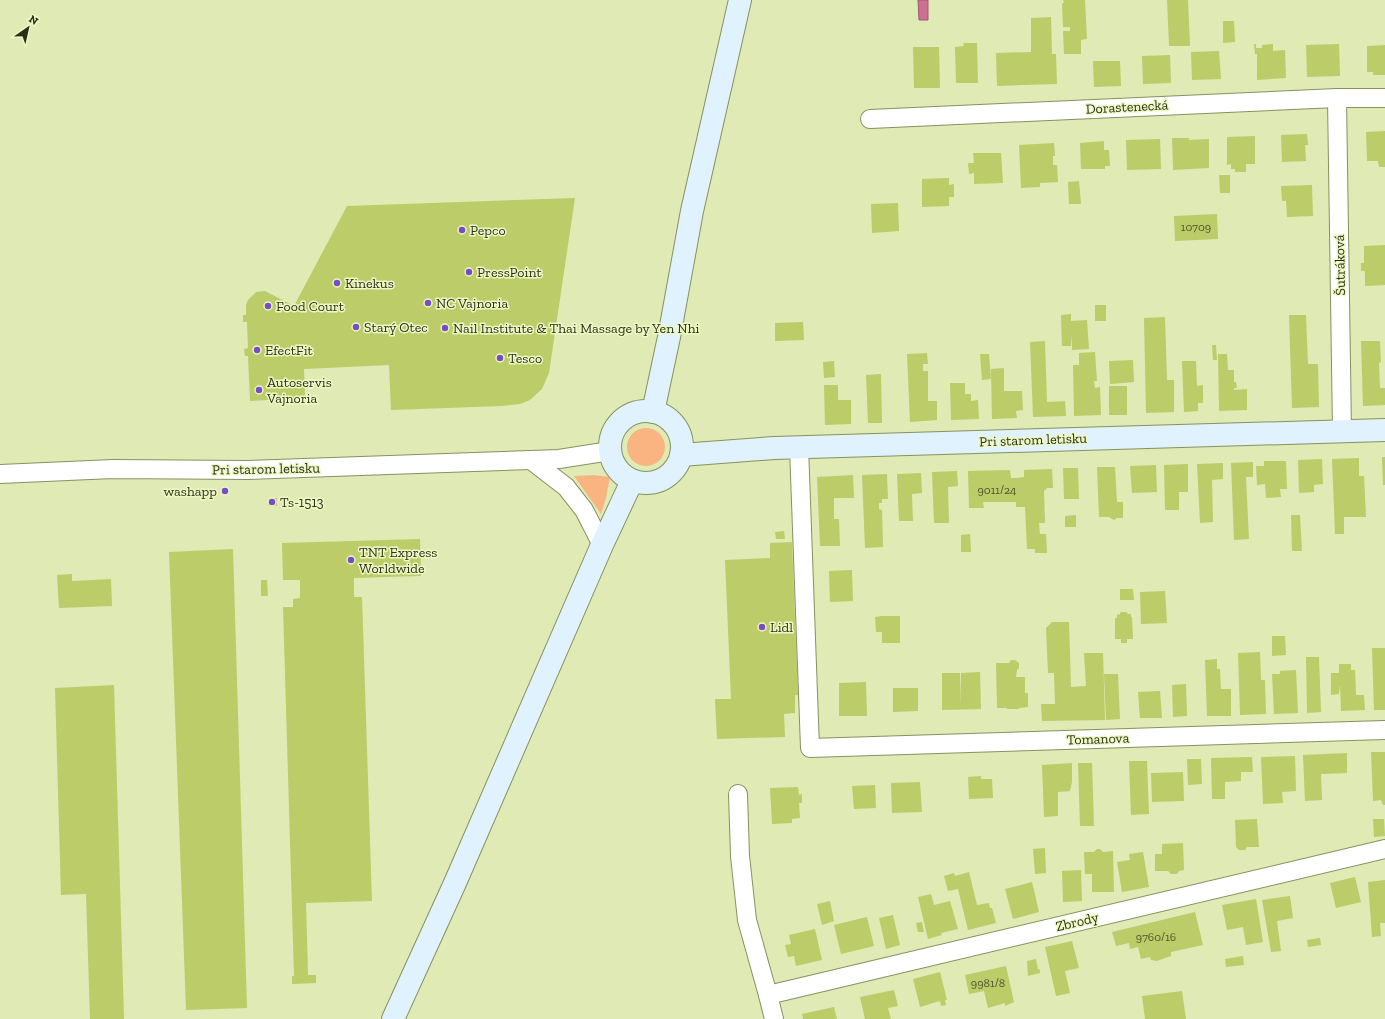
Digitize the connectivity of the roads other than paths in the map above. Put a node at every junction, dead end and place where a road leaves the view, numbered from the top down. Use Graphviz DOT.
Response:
graph roads {
  1 [pos="740,0"];
  2 [pos="1337,98"];
  3 [pos="1385,98"];
  4 [pos="870,119"];
  5 [pos="653,412"];
  6 [pos="1385,430"];
  7 [pos="1342,431"];
  8 [pos="798,447"];
  9 [pos="610,451"];
  10 [pos="681,455"];
  11 [pos="531,460"];
  12 [pos="0,474"];
  13 [pos="632,481"];
  14 [pos="602,545"];
  15 [pos="1385,730"];
  16 [pos="738,794"];
  17 [pos="1385,849"];
  18 [pos="768,995"];
  19 [pos="393,1019"];
  20 [pos="774,1019"];
  1 -- 5 [label="main road"];
  2 -- 3 [label="street, Dorastenecká"];
  2 -- 4 [label="street, Dorastenecká"];
  2 -- 7 [label="street, Šutráková"];
  5 -- 9 [label="main road"];
  5 -- 10 [label="main road"];
  6 -- 7 [label="main road, Pri starom letisku"];
  7 -- 8 [label="main road, Pri starom letisku"];
  8 -- 10 [label="main road, Pri starom letisku"];
  8 -- 15 [label="street, Tomanova"];
  9 -- 11 [label="street, Pri starom letisku"];
  9 -- 13 [label="main road"];
  10 -- 13 [label="main road"];
  11 -- 12 [label="street, Pri starom letisku"];
  11 -- 14 [label="street"];
  13 -- 14 [label="main road"];
  14 -- 19 [label="main road"];
  16 -- 18 [label="street"];
  17 -- 18 [label="street, Zbrody"];
  18 -- 20 [label="street"];
}
